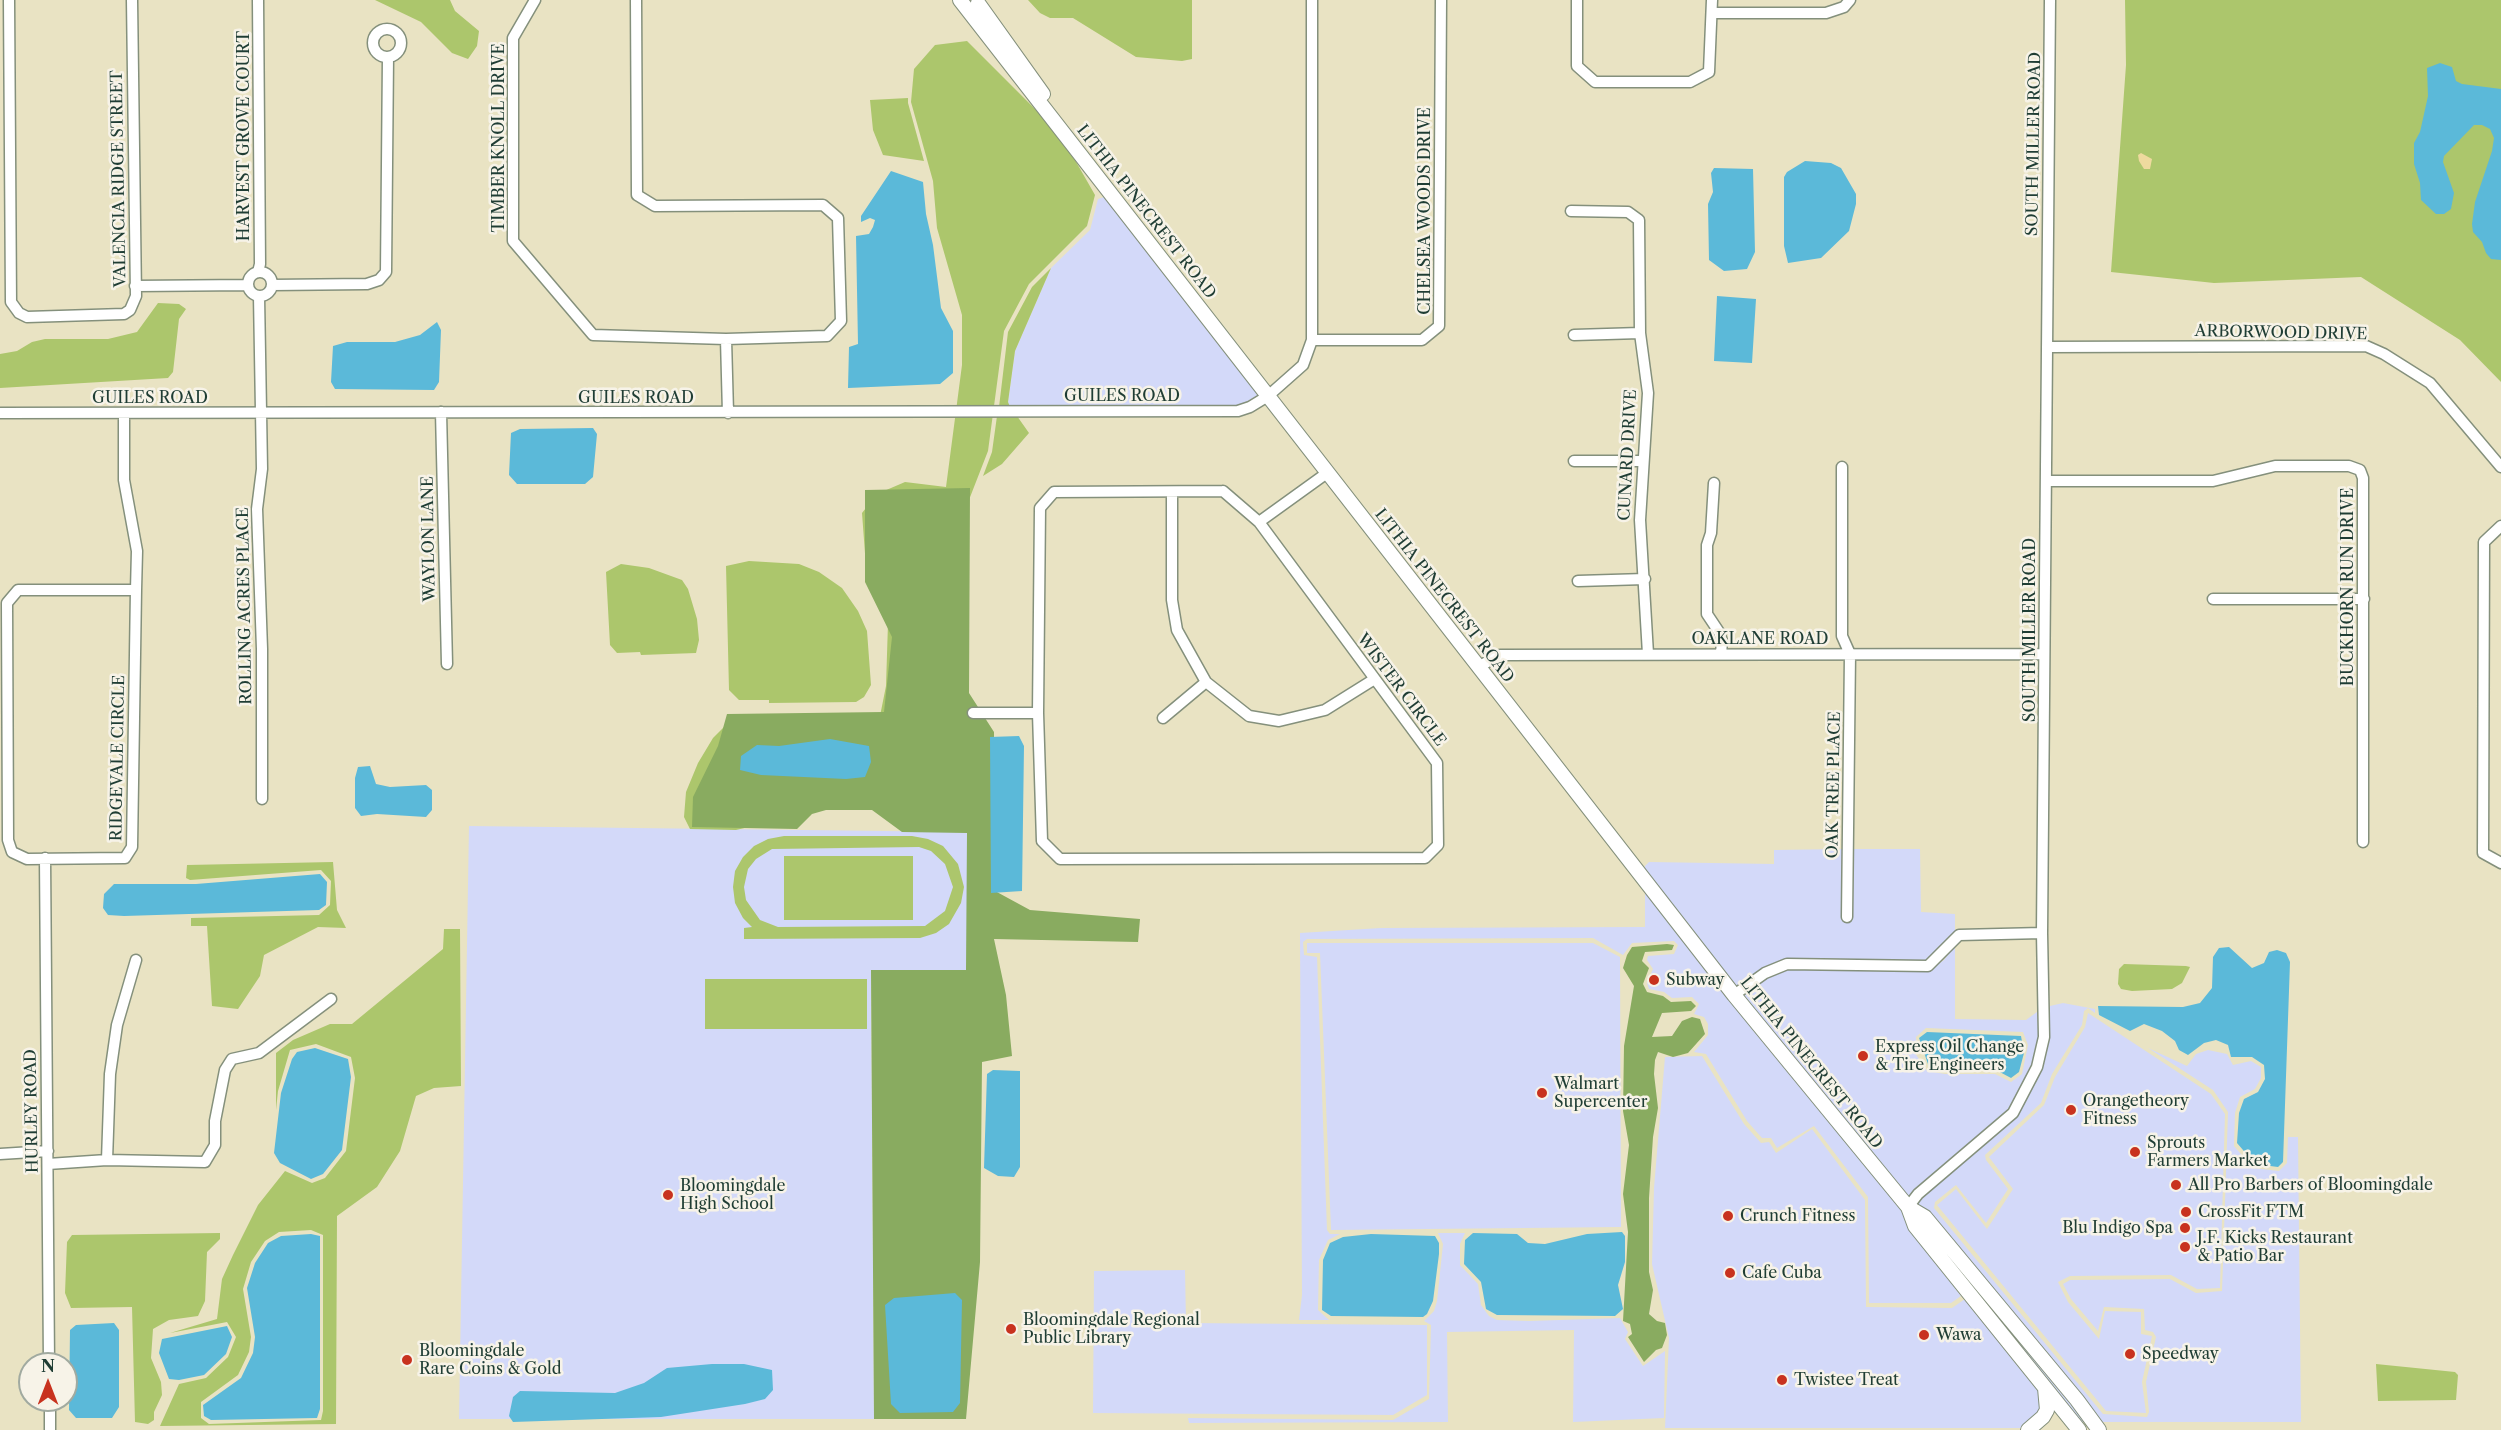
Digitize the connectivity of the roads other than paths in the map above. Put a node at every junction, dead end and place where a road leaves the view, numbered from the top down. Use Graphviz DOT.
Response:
graph roads {
  1 [pos="9,0"];
  2 [pos="132,0"];
  3 [pos="258,0"];
  4 [pos="535,0"];
  5 [pos="636,0"];
  6 [pos="1312,0"];
  7 [pos="1441,0"];
  8 [pos="1577,0"];
  9 [pos="1712,0"];
  10 [pos="1850,0"];
  11 [pos="2050,0"];
  12 [pos="969,2"];
  13 [pos="1713,13"];
  14 [pos="388,57"];
  15 [pos="5,94"];
  16 [pos="1571,211"];
  17 [pos="258,272"];
  18 [pos="248,285"];
  19 [pos="272,285"];
  20 [pos="135,286"];
  21 [pos="259,296"];
  22 [pos="1640,333"];
  23 [pos="1574,335"];
  24 [pos="726,339"];
  25 [pos="1312,340"];
  26 [pos="2047,347"];
  27 [pos="1268,396"];
  28 [pos="441,412"];
  29 [pos="728,412"];
  30 [pos="0,413"];
  31 [pos="124,413"];
  32 [pos="262,414"];
  33 [pos="1574,461"];
  34 [pos="1643,461"];
  35 [pos="1842,467"];
  36 [pos="2501,467"];
  37 [pos="1327,473"];
  38 [pos="2046,481"];
  39 [pos="1714,483"];
  40 [pos="1172,492"];
  41 [pos="1259,522"];
  42 [pos="2501,526"];
  43 [pos="1645,579"];
  44 [pos="1578,581"];
  45 [pos="136,590"];
  46 [pos="2213,599"];
  47 [pos="2364,599"];
  48 [pos="1648,654"];
  49 [pos="1721,654"];
  50 [pos="1850,654"];
  51 [pos="2044,654"];
  52 [pos="447,664"];
  53 [pos="1478,667"];
  54 [pos="1373,680"];
  55 [pos="1206,682"];
  56 [pos="973,713"];
  57 [pos="1038,713"];
  58 [pos="1163,718"];
  59 [pos="262,799"];
  60 [pos="2363,842"];
  61 [pos="45,858"];
  62 [pos="2501,863"];
  63 [pos="1847,916"];
  64 [pos="2042,933"];
  65 [pos="136,960"];
  66 [pos="1734,995"];
  67 [pos="331,999"];
  68 [pos="48,1150"];
  69 [pos="0,1154"];
  70 [pos="107,1160"];
  71 [pos="48,1164"];
  72 [pos="1908,1207"];
  73 [pos="50,1352"];
  74 [pos="2045,1388"];
  75 [pos="50,1412"];
  76 [pos="50,1430"];
  77 [pos="2028,1430"];
  78 [pos="2079,1430"];
  79 [pos="2098,1430"];
  1 -- 15 [label="street, VALENCIA RIDGE STREET"];
  2 -- 20 [label="street, VALENCIA RIDGE STREET"];
  3 -- 17 [label="street, HARVEST GROVE COURT"];
  4 -- 24 [label="street, TIMBER KNOLL DRIVE"];
  5 -- 24 [label="street, TIMBER KNOLL DRIVE"];
  6 -- 25 [label="street"];
  7 -- 25 [label="street, CHELSEA WOODS DRIVE"];
  8 -- 13 [label="street"];
  9 -- 13 [label="street"];
  10 -- 13 [label="street"];
  11 -- 26 [label="street, SOUTH MILLER ROAD"];
  12 -- 27 [label="main road, LITHIA PINECREST ROAD"];
  14 -- 19 [label="street"];
  15 -- 20 [label="street, VALENCIA RIDGE STREET"];
  16 -- 22 [label="street, CUNARD DRIVE"];
  17 -- 18 [label="street"];
  17 -- 19 [label="street"];
  18 -- 20 [label="street"];
  18 -- 21 [label="street"];
  19 -- 21 [label="street"];
  21 -- 32 [label="street"];
  22 -- 23 [label="street"];
  22 -- 34 [label="street, CUNARD DRIVE"];
  24 -- 29 [label="street"];
  25 -- 27 [label="street"];
  26 -- 36 [label="street, ARBORWOOD DRIVE"];
  26 -- 38 [label="street, SOUTH MILLER ROAD"];
  27 -- 29 [label="street, GUILES ROAD"];
  27 -- 37 [label="main road, LITHIA PINECREST ROAD"];
  28 -- 29 [label="street, GUILES ROAD"];
  28 -- 32 [label="street, GUILES ROAD"];
  28 -- 52 [label="street, WAYLON LANE"];
  30 -- 31 [label="street, GUILES ROAD"];
  31 -- 32 [label="street, GUILES ROAD"];
  31 -- 45 [label="street, RIDGEVALE CIRCLE"];
  32 -- 59 [label="street, ROLLING ACRES PLACE"];
  33 -- 34 [label="street"];
  34 -- 43 [label="street, CUNARD DRIVE"];
  35 -- 50 [label="street, OAK TREE PLACE"];
  37 -- 41 [label="street"];
  37 -- 53 [label="main road, LITHIA PINECREST ROAD"];
  38 -- 47 [label="street, BUCKHORN RUN DRIVE"];
  38 -- 51 [label="street, SOUTH MILLER ROAD"];
  39 -- 49 [label="street"];
  40 -- 41 [label="street, WISTER CIRCLE"];
  40 -- 55 [label="street"];
  40 -- 57 [label="street, WISTER CIRCLE"];
  41 -- 54 [label="street, WISTER CIRCLE"];
  42 -- 62 [label="street"];
  43 -- 44 [label="street"];
  43 -- 48 [label="street, CUNARD DRIVE"];
  45 -- 61 [label="street, RIDGEVALE CIRCLE"];
  45 -- 61 [label="street, RIDGEVALE CIRCLE"];
  46 -- 47 [label="street"];
  47 -- 60 [label="street, BUCKHORN RUN DRIVE"];
  48 -- 49 [label="street, OAKLANE ROAD"];
  48 -- 53 [label="street, OAKLANE ROAD"];
  49 -- 50 [label="street, OAKLANE ROAD"];
  50 -- 51 [label="street, OAKLANE ROAD"];
  50 -- 63 [label="street, OAK TREE PLACE"];
  51 -- 64 [label="street, SOUTH MILLER ROAD"];
  53 -- 66 [label="main road, LITHIA PINECREST ROAD"];
  54 -- 55 [label="street"];
  54 -- 57 [label="street, WISTER CIRCLE"];
  55 -- 58 [label="street"];
  56 -- 57 [label="street"];
  61 -- 68 [label="street, HURLEY ROAD"];
  64 -- 66 [label="street"];
  64 -- 72 [label="street, SOUTH MILLER ROAD"];
  65 -- 70 [label="street"];
  66 -- 72 [label="main road, LITHIA PINECREST ROAD"];
  67 -- 70 [label="street"];
  68 -- 69 [label="street"];
  68 -- 71 [label="street, HURLEY ROAD"];
  70 -- 71 [label="street"];
  71 -- 73 [label="street, HURLEY ROAD"];
  72 -- 74 [label="main road, LITHIA PINECREST ROAD"];
  72 -- 79 [label="main road, LITHIA PINECREST ROAD"];
  74 -- 77 [label="main road"];
  74 -- 78 [label="main road, LITHIA PINECREST ROAD"];
  75 -- 76 [label="street"];
}
